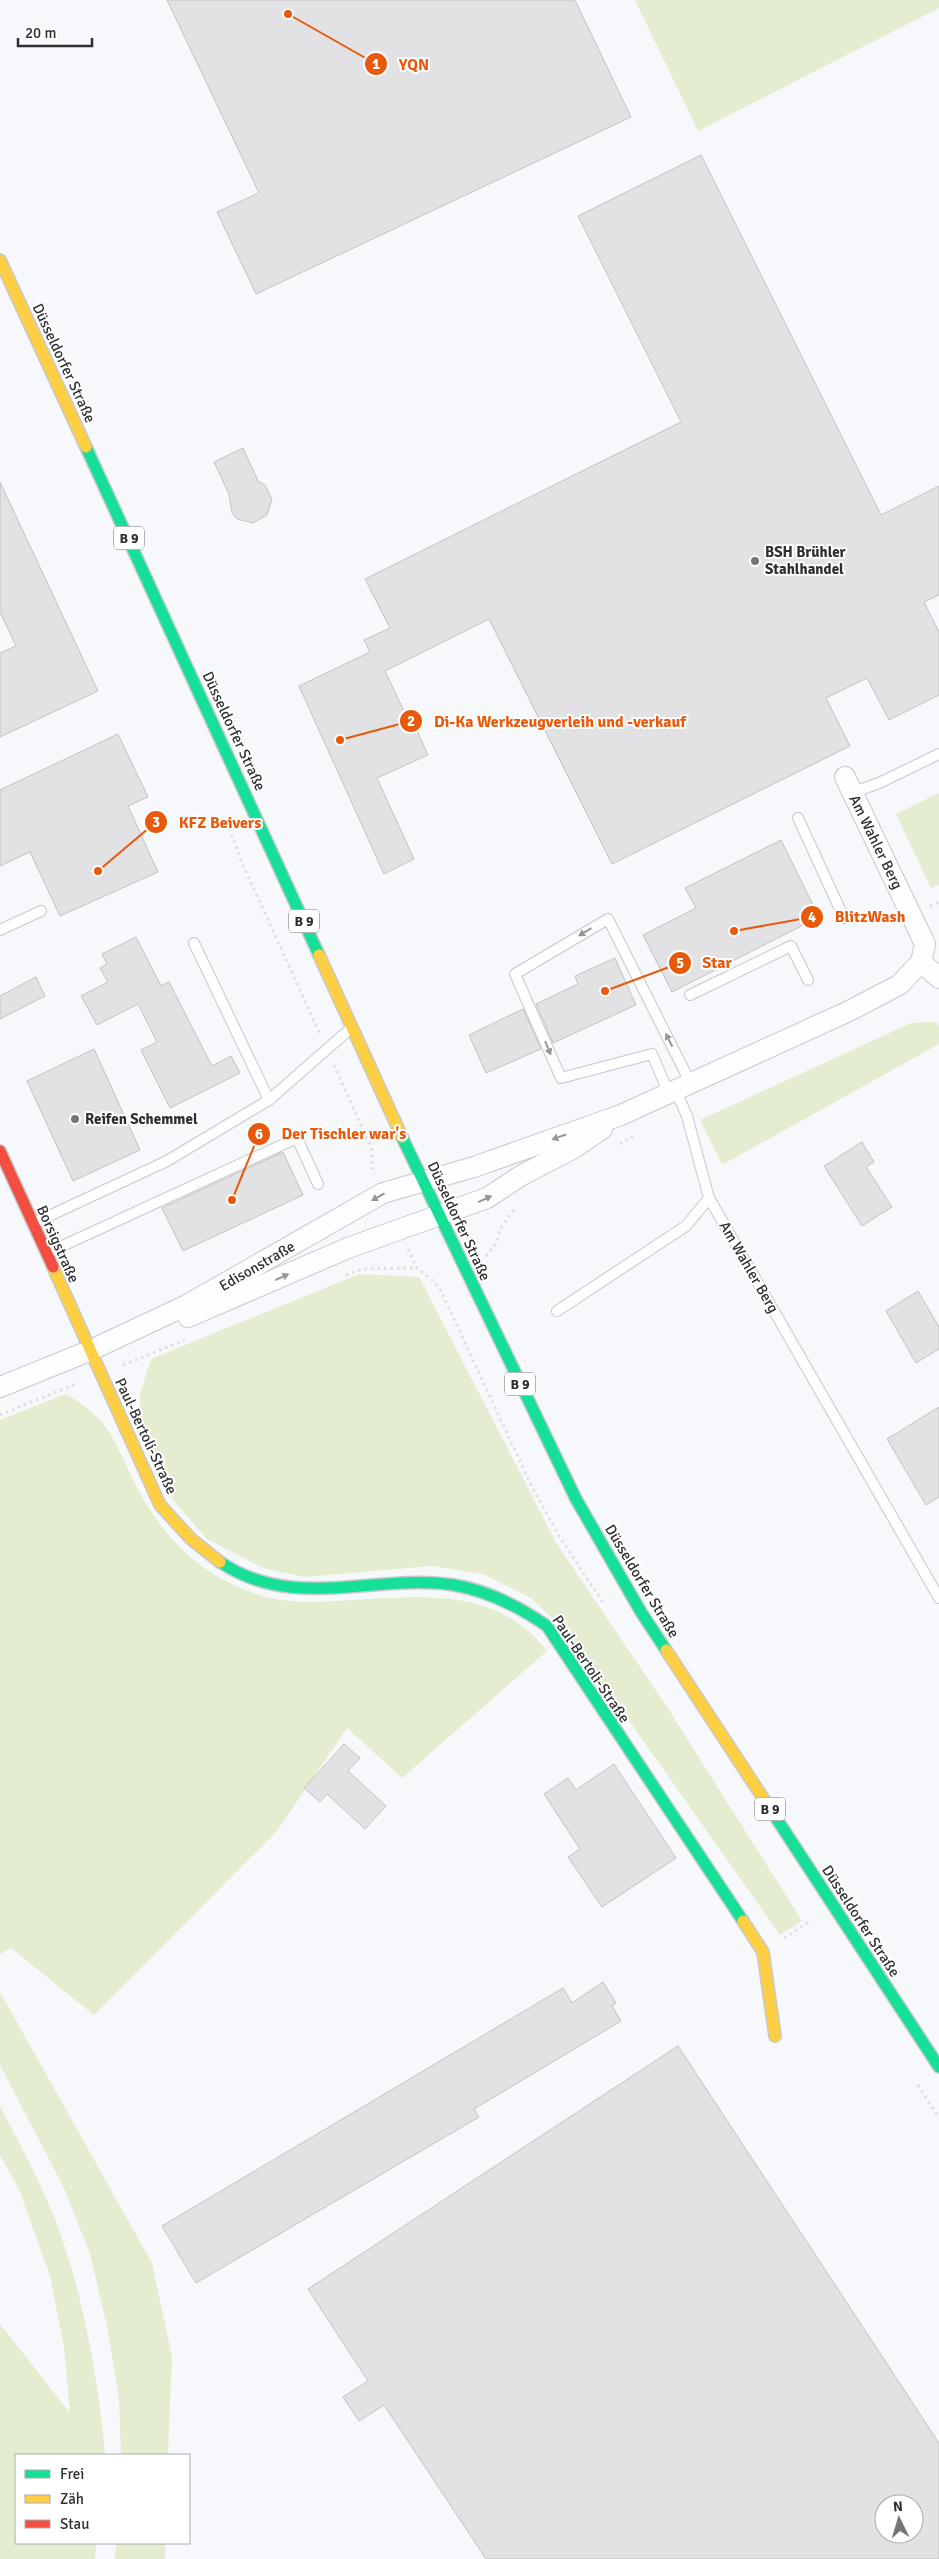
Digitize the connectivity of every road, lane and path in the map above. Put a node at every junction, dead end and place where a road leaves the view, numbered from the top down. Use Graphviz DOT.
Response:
graph roads {
  1 [pos="0,260"];
  2 [pos="939,754"];
  3 [pos="849,785"];
  4 [pos="798,818"];
  5 [pos="41,911"];
  6 [pos="844,918"];
  7 [pos="0,930"];
  8 [pos="194,943"];
  9 [pos="921,962"];
  10 [pos="939,978"];
  11 [pos="808,980"];
  12 [pos="690,995"];
  13 [pos="352,1027"];
  14 [pos="327,1050"];
  15 [pos="679,1089"];
  16 [pos="268,1100"];
  17 [pos="622,1116"];
  18 [pos="636,1134"];
  19 [pos="612,1148"];
  20 [pos="0,1150"];
  21 [pos="423,1180"];
  22 [pos="318,1184"];
  23 [pos="384,1194"];
  24 [pos="709,1198"];
  25 [pos="519,1204"];
  26 [pos="439,1217"];
  27 [pos="33,1224"];
  28 [pos="398,1228"];
  29 [pos="46,1253"];
  30 [pos="463,1267"];
  31 [pos="417,1268"];
  32 [pos="433,1280"];
  33 [pos="558,1311"];
  34 [pos="90,1350"];
  35 [pos="0,1388"];
  36 [pos="939,1598"];
  37 [pos="813,1920"];
  38 [pos="763,1952"];
  39 [pos="775,2036"];
  40 [pos="939,2068"];
  1 -- 13 [label="main road, Düsseldorfer Straße / B 9"];
  2 -- 3 [label="lane"];
  3 -- 9 [label="street, Am Wahler Berg"];
  4 -- 6 [label="lane"];
  5 -- 7 [label="lane"];
  8 -- 16 [label="lane"];
  9 -- 10 [label="street"];
  9 -- 15 [label="street"];
  11 -- 12 [label="lane"];
  13 -- 14 [label="lane"];
  13 -- 21 [label="main road, Düsseldorfer Straße / B 9"];
  14 -- 16 [label="lane"];
  14 -- 23 [label="path"];
  15 -- 15 [label="lane, one-way"];
  15 -- 17 [label="street"];
  15 -- 24 [label="lane, Am Wahler Berg"];
  16 -- 27 [label="lane"];
  17 -- 21 [label="street, one-way"];
  26 -- 17 [label="street, one-way"];
  18 -- 19 [label="path"];
  20 -- 27 [label="main road, Borsigstraße"];
  21 -- 23 [label="street, Edisonstraße"];
  21 -- 26 [label="main road, Düsseldorfer Straße / B 9"];
  22 -- 29 [label="lane"];
  23 -- 34 [label="street, Edisonstraße, one-way"];
  24 -- 33 [label="lane"];
  24 -- 36 [label="lane, Am Wahler Berg"];
  25 -- 30 [label="path"];
  26 -- 28 [label="street, Edisonstraße"];
  26 -- 30 [label="main road, Düsseldorfer Straße / B 9"];
  27 -- 29 [label="main road, Borsigstraße"];
  28 -- 31 [label="path"];
  34 -- 28 [label="street, Edisonstraße, one-way"];
  29 -- 34 [label="main road, Borsigstraße"];
  30 -- 32 [label="path"];
  30 -- 40 [label="main road, Düsseldorfer Straße / B 9"];
  34 -- 35 [label="street, Edisonstraße"];
  34 -- 38 [label="main road, Paul-Bertoli-Straße"];
  37 -- 38 [label="path"];
  38 -- 39 [label="main road, Paul-Bertoli-Straße"];
}
